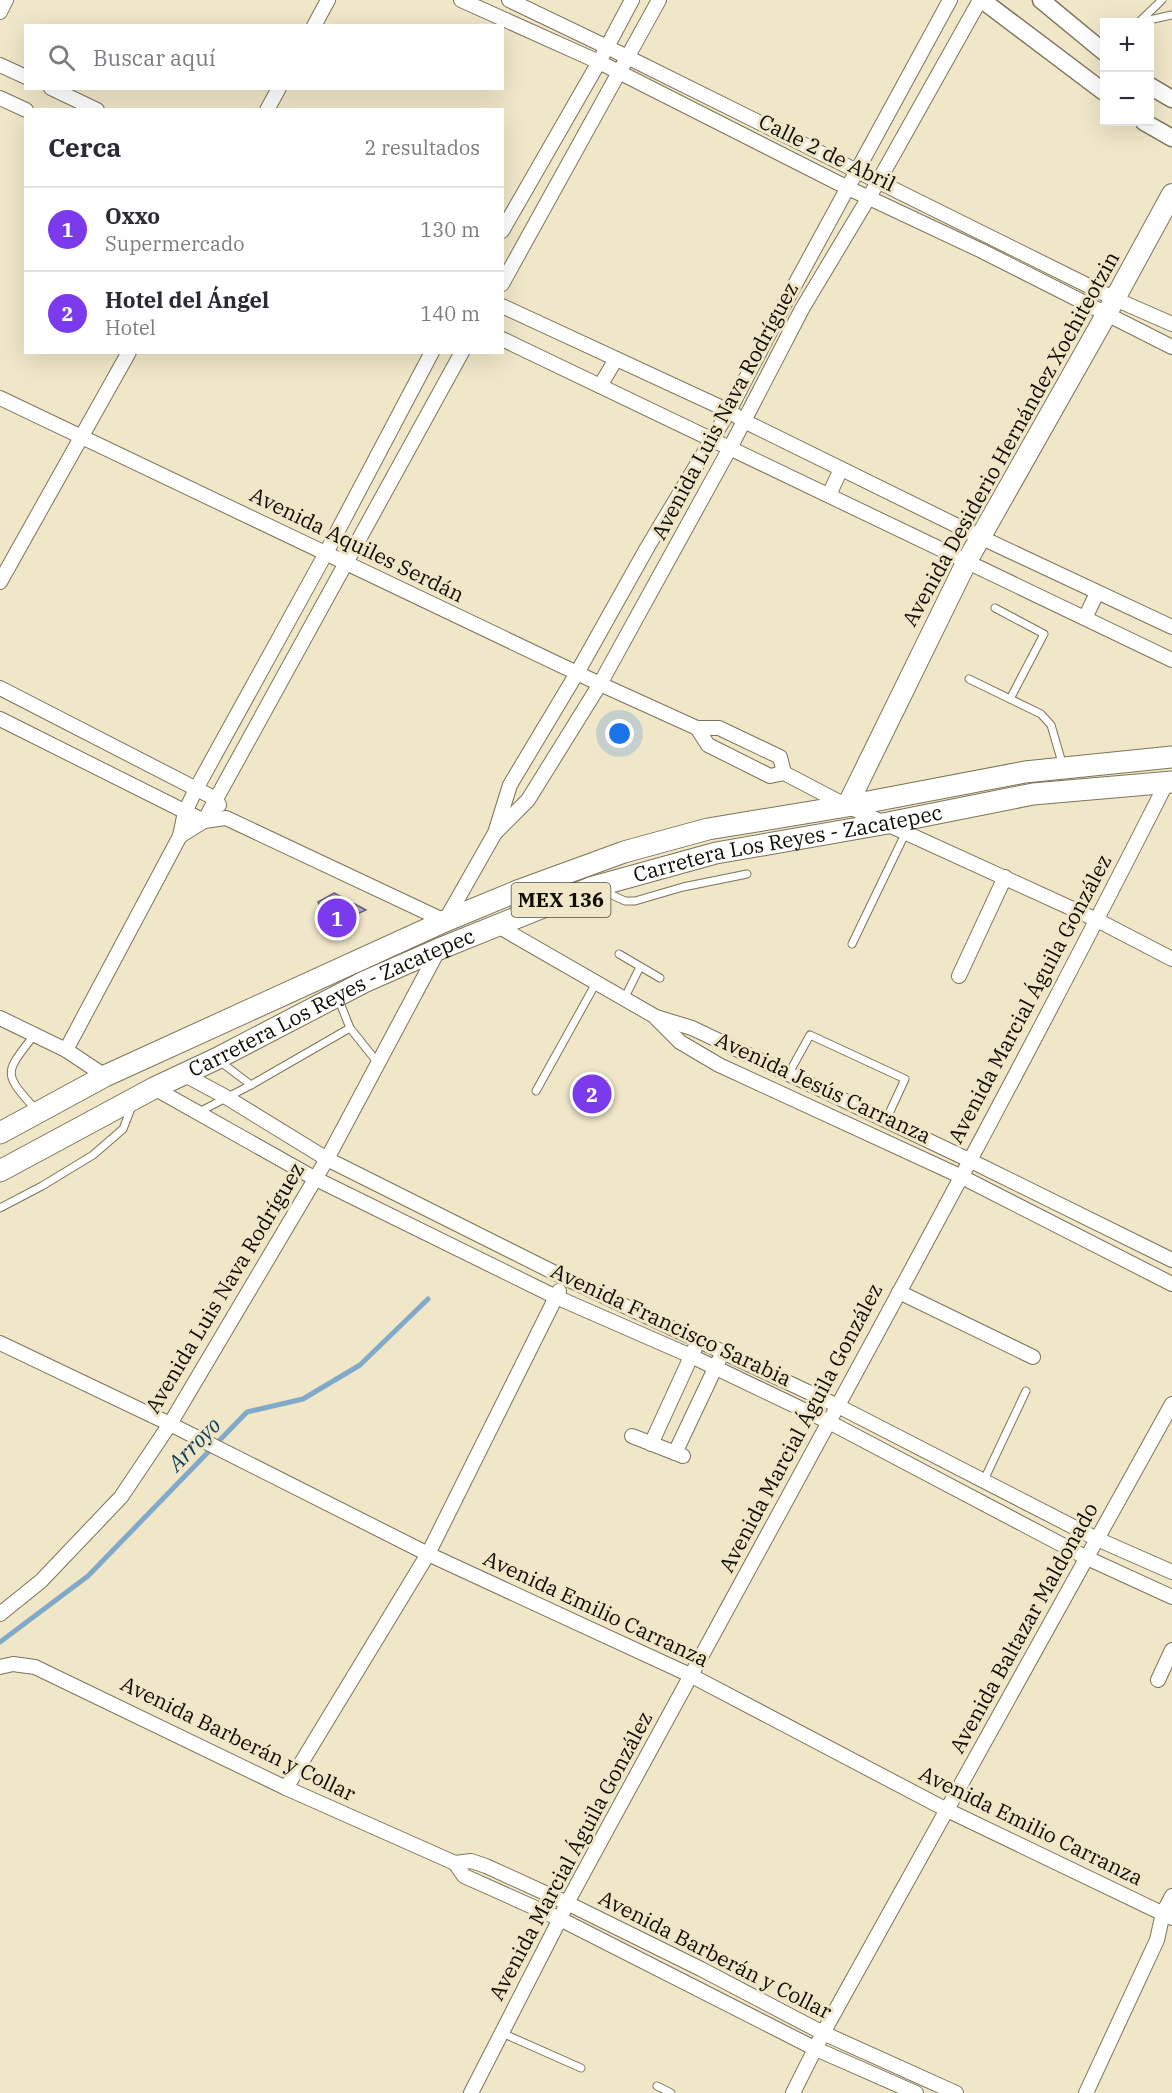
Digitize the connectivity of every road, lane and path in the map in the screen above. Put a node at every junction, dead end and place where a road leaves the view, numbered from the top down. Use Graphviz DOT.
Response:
graph roads {
  1 [pos="6,0"];
  2 [pos="328,0"];
  3 [pos="461,0"];
  4 [pos="509,0"];
  5 [pos="632,0"];
  6 [pos="659,0"];
  7 [pos="950,0"];
  8 [pos="981,0"];
  9 [pos="1041,0"];
  10 [pos="1162,0"];
  11 [pos="482,4"];
  12 [pos="0,12"];
  13 [pos="1172,15"];
  14 [pos="1144,18"];
  15 [pos="1154,19"];
  16 [pos="315,24"];
  17 [pos="607,47"];
  18 [pos="1100,49"];
  19 [pos="628,58"];
  20 [pos="599,62"];
  21 [pos="0,65"];
  22 [pos="619,73"];
  23 [pos="24,76"];
  24 [pos="1100,89"];
  25 [pos="1154,89"];
  26 [pos="55,90"];
  27 [pos="278,90"];
  28 [pos="0,98"];
  29 [pos="1172,99"];
  30 [pos="93,108"];
  31 [pos="268,108"];
  32 [pos="24,109"];
  33 [pos="741,114"];
  34 [pos="1151,126"];
  35 [pos="732,130"];
  36 [pos="776,131"];
  37 [pos="1172,138"];
  38 [pos="768,147"];
  39 [pos="858,172"];
  40 [pos="878,182"];
  41 [pos="530,183"];
  42 [pos="848,188"];
  43 [pos="552,194"];
  44 [pos="1172,194"];
  45 [pos="869,197"];
  46 [pos="930,208"];
  47 [pos="922,223"];
  48 [pos="504,228"];
  49 [pos="990,237"];
  50 [pos="981,251"];
  51 [pos="504,280"];
  52 [pos="786,301"];
  53 [pos="504,307"];
  54 [pos="1111,307"];
  55 [pos="802,309"];
  56 [pos="1172,324"];
  57 [pos="504,340"];
  58 [pos="1172,347"];
  59 [pos="128,354"];
  60 [pos="431,354"];
  61 [pos="461,354"];
  62 [pos="616,359"];
  63 [pos="600,386"];
  64 [pos="0,398"];
  65 [pos="729,411"];
  66 [pos="744,421"];
  67 [pos="393,426"];
  68 [pos="417,436"];
  69 [pos="80,437"];
  70 [pos="712,439"];
  71 [pos="730,448"];
  72 [pos="841,469"];
  73 [pos="364,479"];
  74 [pos="387,490"];
  75 [pos="829,495"];
  76 [pos="980,537"];
  77 [pos="647,548"];
  78 [pos="326,553"];
  79 [pos="670,560"];
  80 [pos="967,561"];
  81 [pos="347,564"];
  82 [pos="0,582"];
  83 [pos="1097,592"];
  84 [pos="995,608"];
  85 [pos="1085,618"];
  86 [pos="1172,627"];
  87 [pos="1172,660"];
  88 [pos="264,664"];
  89 [pos="577,673"];
  90 [pos="284,676"];
  91 [pos="969,679"];
  92 [pos="600,684"];
  93 [pos="0,688"];
  94 [pos="1010,699"];
  95 [pos="0,719"];
  96 [pos="228,727"];
  97 [pos="697,728"];
  98 [pos="249,738"];
  99 [pos="1172,758"];
  100 [pos="1064,768"];
  101 [pos="784,773"];
  102 [pos="1169,782"];
  103 [pos="196,789"];
  104 [pos="216,799"];
  105 [pos="848,806"];
  106 [pos="185,812"];
  107 [pos="226,818"];
  108 [pos="204,821"];
  109 [pos="897,827"];
  110 [pos="495,833"];
  111 [pos="180,836"];
  112 [pos="747,874"];
  113 [pos="1005,877"];
  114 [pos="593,887"];
  115 [pos="1097,920"];
  116 [pos="445,921"];
  117 [pos="496,925"];
  118 [pos="852,944"];
  119 [pos="439,949"];
  120 [pos="619,954"];
  121 [pos="1172,959"];
  122 [pos="640,967"];
  123 [pos="959,976"];
  124 [pos="660,978"];
  125 [pos="596,983"];
  126 [pos="337,996"];
  127 [pos="624,999"];
  128 [pos="656,1017"];
  129 [pos="0,1018"];
  130 [pos="350,1028"];
  131 [pos="35,1034"];
  132 [pos="66,1050"];
  133 [pos="216,1059"];
  134 [pos="378,1063"];
  135 [pos="789,1073"];
  136 [pos="183,1074"];
  137 [pos="105,1076"];
  138 [pos="251,1084"];
  139 [pos="154,1088"];
  140 [pos="536,1091"];
  141 [pos="226,1097"];
  142 [pos="135,1099"];
  143 [pos="38,1112"];
  144 [pos="199,1112"];
  145 [pos="886,1120"];
  146 [pos="0,1133"];
  147 [pos="327,1159"];
  148 [pos="969,1160"];
  149 [pos="0,1171"];
  150 [pos="960,1176"];
  151 [pos="314,1178"];
  152 [pos="0,1208"];
  153 [pos="1172,1260"];
  154 [pos="565,1278"];
  155 [pos="1172,1284"];
  156 [pos="899,1292"];
  157 [pos="556,1297"];
  158 [pos="699,1341"];
  159 [pos="0,1343"];
  160 [pos="724,1352"];
  161 [pos="691,1356"];
  162 [pos="1034,1357"];
  163 [pos="715,1367"];
  164 [pos="1026,1391"];
  165 [pos="1172,1404"];
  166 [pos="838,1406"];
  167 [pos="829,1422"];
  168 [pos="170,1424"];
  169 [pos="632,1436"];
  170 [pos="651,1444"];
  171 [pos="984,1480"];
  172 [pos="1097,1539"];
  173 [pos="428,1554"];
  174 [pos="1087,1558"];
  175 [pos="1172,1572"];
  176 [pos="1172,1597"];
  177 [pos="0,1614"];
  178 [pos="1172,1650"];
  179 [pos="0,1667"];
  180 [pos="690,1675"];
  181 [pos="1158,1680"];
  182 [pos="286,1788"];
  183 [pos="947,1810"];
  184 [pos="455,1863"];
  185 [pos="1172,1896"];
  186 [pos="567,1903"];
  187 [pos="1167,1915"];
  188 [pos="560,1919"];
  189 [pos="1172,1928"];
  190 [pos="1157,1940"];
  191 [pos="701,1969"];
  192 [pos="692,1984"];
  193 [pos="502,2033"];
  194 [pos="823,2033"];
  195 [pos="816,2049"];
  196 [pos="581,2068"];
  197 [pos="657,2086"];
  198 [pos="936,2089"];
  199 [pos="471,2093"];
  200 [pos="671,2093"];
  201 [pos="793,2093"];
  202 [pos="916,2093"];
  203 [pos="956,2093"];
  204 [pos="1086,2093"];
  1 -- 12 [label="street"];
  2 -- 16 [label="street"];
  3 -- 11 [label="street, Calle 2 de Abril"];
  4 -- 17 [label="street, Calle 2 de Abril"];
  5 -- 17 [label="street"];
  6 -- 19 [label="street"];
  7 -- 39 [label="street, Avenida Luis Nava Rodríguez"];
  8 -- 24 [label="street"];
  8 -- 40 [label="street, Avenida Luis Nava Rodríguez"];
  9 -- 18 [label="street"];
  10 -- 14 [label="lane"];
  11 -- 20 [label="street, Calle 2 de Abril"];
  13 -- 15 [label="lane"];
  17 -- 19 [label="street, Calle 2 de Abril"];
  17 -- 20 [label="street"];
  19 -- 22 [label="street"];
  19 -- 33 [label="street, Calle 2 de Abril"];
  20 -- 22 [label="street, Calle 2 de Abril"];
  20 -- 41 [label="street"];
  21 -- 23 [label="street"];
  22 -- 35 [label="street, Calle 2 de Abril"];
  22 -- 43 [label="street"];
  25 -- 29 [label="street"];
  26 -- 30 [label="street"];
  27 -- 31 [label="street"];
  28 -- 32 [label="street"];
  33 -- 35 [label="street"];
  33 -- 36 [label="street, Calle 2 de Abril"];
  34 -- 37 [label="street"];
  35 -- 38 [label="street, Calle 2 de Abril"];
  36 -- 38 [label="street"];
  36 -- 39 [label="street, Calle 2 de Abril"];
  38 -- 42 [label="street, Calle 2 de Abril"];
  39 -- 40 [label="street, Calle 2 de Abril"];
  39 -- 42 [label="street, Avenida Luis Nava Rodríguez"];
  40 -- 45 [label="street, Avenida Luis Nava Rodríguez"];
  40 -- 46 [label="street, Calle 2 de Abril"];
  41 -- 43 [label="street"];
  41 -- 48 [label="street"];
  42 -- 45 [label="street, Calle 2 de Abril"];
  42 -- 52 [label="street, Avenida Luis Nava Rodríguez"];
  43 -- 51 [label="street"];
  44 -- 54 [label="main road, Avenida Desiderio Hernández Xochiteotzin"];
  45 -- 47 [label="street, Calle 2 de Abril"];
  45 -- 55 [label="street, Avenida Luis Nava Rodríguez"];
  46 -- 47 [label="street"];
  46 -- 49 [label="street, Calle 2 de Abril"];
  47 -- 50 [label="street, Calle 2 de Abril"];
  49 -- 50 [label="street"];
  49 -- 54 [label="street, Calle 2 de Abril"];
  50 -- 54 [label="street, Calle 2 de Abril"];
  52 -- 55 [label="street"];
  52 -- 65 [label="street, Avenida Luis Nava Rodríguez"];
  53 -- 62 [label="street"];
  54 -- 56 [label="street, Calle 2 de Abril"];
  54 -- 58 [label="street, Calle 2 de Abril"];
  54 -- 76 [label="main road, Avenida Desiderio Hernández Xochiteotzin"];
  55 -- 66 [label="street, Avenida Luis Nava Rodríguez"];
  57 -- 63 [label="street"];
  59 -- 69 [label="street"];
  60 -- 67 [label="street"];
  61 -- 68 [label="street"];
  62 -- 63 [label="street"];
  62 -- 65 [label="street"];
  63 -- 70 [label="street"];
  64 -- 69 [label="street, Avenida Aquiles Serdán"];
  65 -- 66 [label="street"];
  65 -- 70 [label="street, Avenida Luis Nava Rodríguez"];
  66 -- 71 [label="street, Avenida Luis Nava Rodríguez"];
  66 -- 72 [label="street"];
  67 -- 68 [label="street"];
  67 -- 73 [label="street"];
  68 -- 74 [label="street"];
  69 -- 78 [label="street, Avenida Aquiles Serdán"];
  69 -- 82 [label="street"];
  70 -- 71 [label="street"];
  70 -- 77 [label="street, Avenida Luis Nava Rodríguez"];
  71 -- 75 [label="street"];
  71 -- 79 [label="street, Avenida Luis Nava Rodríguez"];
  72 -- 75 [label="street"];
  72 -- 76 [label="street"];
  73 -- 74 [label="street"];
  73 -- 78 [label="street"];
  74 -- 81 [label="street"];
  75 -- 80 [label="street"];
  76 -- 80 [label="main road, Avenida Desiderio Hernández Xochiteotzin"];
  76 -- 83 [label="street"];
  77 -- 79 [label="street"];
  77 -- 89 [label="street, Avenida Luis Nava Rodríguez"];
  78 -- 81 [label="street, Avenida Aquiles Serdán"];
  78 -- 88 [label="street"];
  79 -- 92 [label="street, Avenida Luis Nava Rodríguez"];
  80 -- 85 [label="street"];
  80 -- 105 [label="main road, Avenida Desiderio Hernández Xochiteotzin"];
  81 -- 89 [label="street, Avenida Aquiles Serdán"];
  81 -- 90 [label="street"];
  83 -- 85 [label="street"];
  83 -- 86 [label="street"];
  84 -- 94 [label="lane"];
  85 -- 87 [label="street"];
  88 -- 90 [label="street"];
  88 -- 96 [label="street"];
  89 -- 92 [label="street, Avenida Aquiles Serdán"];
  89 -- 110 [label="street, Avenida Luis Nava Rodríguez"];
  90 -- 98 [label="street"];
  91 -- 94 [label="lane"];
  92 -- 97 [label="street, Avenida Aquiles Serdán"];
  92 -- 110 [label="street, Avenida Luis Nava Rodríguez"];
  93 -- 103 [label="street"];
  94 -- 100 [label="lane"];
  95 -- 106 [label="street"];
  96 -- 98 [label="street"];
  96 -- 103 [label="street"];
  97 -- 101 [label="street, Avenida Aquiles Serdán"];
  97 -- 101 [label="street, Avenida Aquiles Serdán"];
  98 -- 104 [label="street"];
  99 -- 100 [label="main road, Carretera Los Reyes - Zacatepec / MEX 136"];
  100 -- 105 [label="main road, Carretera Los Reyes - Zacatepec / MEX 136"];
  101 -- 105 [label="street, Avenida Aquiles Serdán"];
  102 -- 109 [label="main road, Carretera Los Reyes - Zacatepec / MEX 136"];
  102 -- 115 [label="street, Avenida Marcial Águila González"];
  103 -- 104 [label="street"];
  103 -- 106 [label="street"];
  104 -- 107 [label="street"];
  104 -- 108 [label="street"];
  105 -- 109 [label="street, Avenida Aquiles Serdán"];
  105 -- 116 [label="main road, Carretera Los Reyes - Zacatepec / MEX 136"];
  106 -- 108 [label="street"];
  106 -- 111 [label="street"];
  107 -- 108 [label="street"];
  107 -- 116 [label="street"];
  108 -- 111 [label="street"];
  109 -- 113 [label="street, Avenida Aquiles Serdán"];
  109 -- 114 [label="main road, Carretera Los Reyes - Zacatepec / MEX 136"];
  109 -- 118 [label="lane"];
  110 -- 116 [label="street, Avenida Luis Nava Rodríguez"];
  111 -- 132 [label="street"];
  112 -- 114 [label="lane"];
  113 -- 115 [label="street, Avenida Aquiles Serdán"];
  113 -- 123 [label="street"];
  114 -- 117 [label="main road, Carretera Los Reyes - Zacatepec / MEX 136"];
  115 -- 121 [label="street, Avenida Aquiles Serdán"];
  115 -- 148 [label="street, Avenida Marcial Águila González"];
  116 -- 137 [label="main road, Carretera Los Reyes - Zacatepec / MEX 136"];
  117 -- 119 [label="main road, Carretera Los Reyes - Zacatepec / MEX 136"];
  117 -- 125 [label="street, Avenida Jesús Carranza"];
  119 -- 126 [label="main road, Carretera Los Reyes - Zacatepec / MEX 136"];
  119 -- 134 [label="street, Avenida Luis Nava Rodríguez"];
  120 -- 122 [label="lane"];
  122 -- 124 [label="lane"];
  122 -- 127 [label="lane"];
  125 -- 127 [label="street, Avenida Jesús Carranza"];
  125 -- 140 [label="lane"];
  126 -- 130 [label="lane"];
  126 -- 133 [label="main road, Carretera Los Reyes - Zacatepec / MEX 136"];
  127 -- 128 [label="street, Avenida Jesús Carranza"];
  128 -- 135 [label="street, Avenida Jesús Carranza"];
  128 -- 150 [label="street, Avenida Jesús Carranza"];
  129 -- 131 [label="street"];
  130 -- 134 [label="lane"];
  130 -- 138 [label="lane"];
  131 -- 132 [label="street"];
  131 -- 143 [label="lane"];
  132 -- 137 [label="street"];
  133 -- 136 [label="main road, Carretera Los Reyes - Zacatepec / MEX 136"];
  133 -- 138 [label="lane"];
  134 -- 147 [label="street, Avenida Luis Nava Rodríguez"];
  135 -- 145 [label="street, Avenida Jesús Carranza"];
  135 -- 145 [label="lane"];
  136 -- 139 [label="main road, Carretera Los Reyes - Zacatepec / MEX 136"];
  136 -- 141 [label="street, Avenida Francisco Sarabia"];
  137 -- 143 [label="main road, Carretera Los Reyes - Zacatepec / MEX 136"];
  138 -- 141 [label="lane"];
  139 -- 142 [label="main road, Carretera Los Reyes - Zacatepec / MEX 136"];
  139 -- 144 [label="street, Avenida Francisco Sarabia"];
  141 -- 144 [label="lane"];
  141 -- 147 [label="street, Avenida Francisco Sarabia"];
  142 -- 149 [label="main road, Carretera Los Reyes - Zacatepec / MEX 136"];
  142 -- 152 [label="lane"];
  143 -- 146 [label="main road, Carretera Los Reyes - Zacatepec / MEX 136"];
  144 -- 151 [label="street, Avenida Francisco Sarabia"];
  145 -- 148 [label="street, Avenida Jesús Carranza"];
  147 -- 151 [label="street, Avenida Luis Nava Rodríguez"];
  147 -- 154 [label="street, Avenida Francisco Sarabia"];
  148 -- 150 [label="street, Avenida Marcial Águila González"];
  148 -- 153 [label="street, Avenida Jesús Carranza"];
  150 -- 155 [label="street, Avenida Jesús Carranza"];
  150 -- 156 [label="street, Avenida Marcial Águila González"];
  151 -- 157 [label="street, Avenida Francisco Sarabia"];
  151 -- 168 [label="street, Avenida Luis Nava Rodríguez"];
  154 -- 157 [label="street"];
  154 -- 158 [label="street, Avenida Francisco Sarabia"];
  156 -- 162 [label="street"];
  156 -- 166 [label="street, Avenida Marcial Águila González"];
  157 -- 161 [label="street, Avenida Francisco Sarabia"];
  157 -- 173 [label="street"];
  158 -- 160 [label="street, Avenida Francisco Sarabia"];
  158 -- 161 [label="street"];
  159 -- 168 [label="street, Avenida Emilio Carranza"];
  160 -- 163 [label="street"];
  160 -- 166 [label="street, Avenida Francisco Sarabia"];
  161 -- 163 [label="street, Avenida Francisco Sarabia"];
  161 -- 170 [label="street"];
  163 -- 167 [label="street, Avenida Francisco Sarabia"];
  163 -- 170 [label="street"];
  164 -- 171 [label="lane"];
  165 -- 172 [label="street, Avenida Baltazar Maldonado"];
  166 -- 167 [label="street, Avenida Marcial Águila González"];
  166 -- 171 [label="street, Avenida Francisco Sarabia"];
  167 -- 174 [label="street, Avenida Francisco Sarabia"];
  167 -- 180 [label="street, Avenida Marcial Águila González"];
  168 -- 173 [label="street, Avenida Emilio Carranza"];
  168 -- 177 [label="street, Avenida Luis Nava Rodríguez"];
  169 -- 170 [label="street"];
  171 -- 172 [label="street, Avenida Francisco Sarabia"];
  172 -- 174 [label="street, Avenida Baltazar Maldonado"];
  172 -- 175 [label="street, Avenida Francisco Sarabia"];
  173 -- 180 [label="street, Avenida Emilio Carranza"];
  173 -- 182 [label="street"];
  174 -- 176 [label="street, Avenida Francisco Sarabia"];
  174 -- 183 [label="street, Avenida Baltazar Maldonado"];
  178 -- 181 [label="street"];
  179 -- 182 [label="street, Avenida Barberán y Collar"];
  180 -- 183 [label="street, Avenida Emilio Carranza"];
  180 -- 186 [label="street, Avenida Marcial Águila González"];
  182 -- 184 [label="street, Avenida Barberán y Collar"];
  183 -- 187 [label="street, Avenida Emilio Carranza"];
  183 -- 194 [label="street, Avenida Baltazar Maldonado"];
  184 -- 186 [label="street, Avenida Barberán y Collar"];
  184 -- 188 [label="street, Avenida Barberán y Collar"];
  185 -- 187 [label="street"];
  186 -- 188 [label="street, Avenida Marcial Águila González"];
  186 -- 191 [label="street, Avenida Barberán y Collar"];
  187 -- 190 [label="street"];
  188 -- 192 [label="street, Avenida Barberán y Collar"];
  188 -- 193 [label="street, Avenida Marcial Águila González"];
  189 -- 190 [label="street"];
  190 -- 204 [label="street"];
  191 -- 192 [label="street"];
  191 -- 194 [label="street, Avenida Barberán y Collar"];
  192 -- 195 [label="street, Avenida Barberán y Collar"];
  193 -- 196 [label="lane"];
  193 -- 199 [label="street, Avenida Marcial Águila González"];
  194 -- 195 [label="street, Avenida Baltazar Maldonado"];
  194 -- 198 [label="street, Avenida Barberán y Collar"];
  195 -- 201 [label="street, Avenida Baltazar Maldonado"];
  195 -- 202 [label="street, Avenida Barberán y Collar"];
  197 -- 200 [label="lane"];
  198 -- 203 [label="street, Avenida Barberán y Collar"];
}
